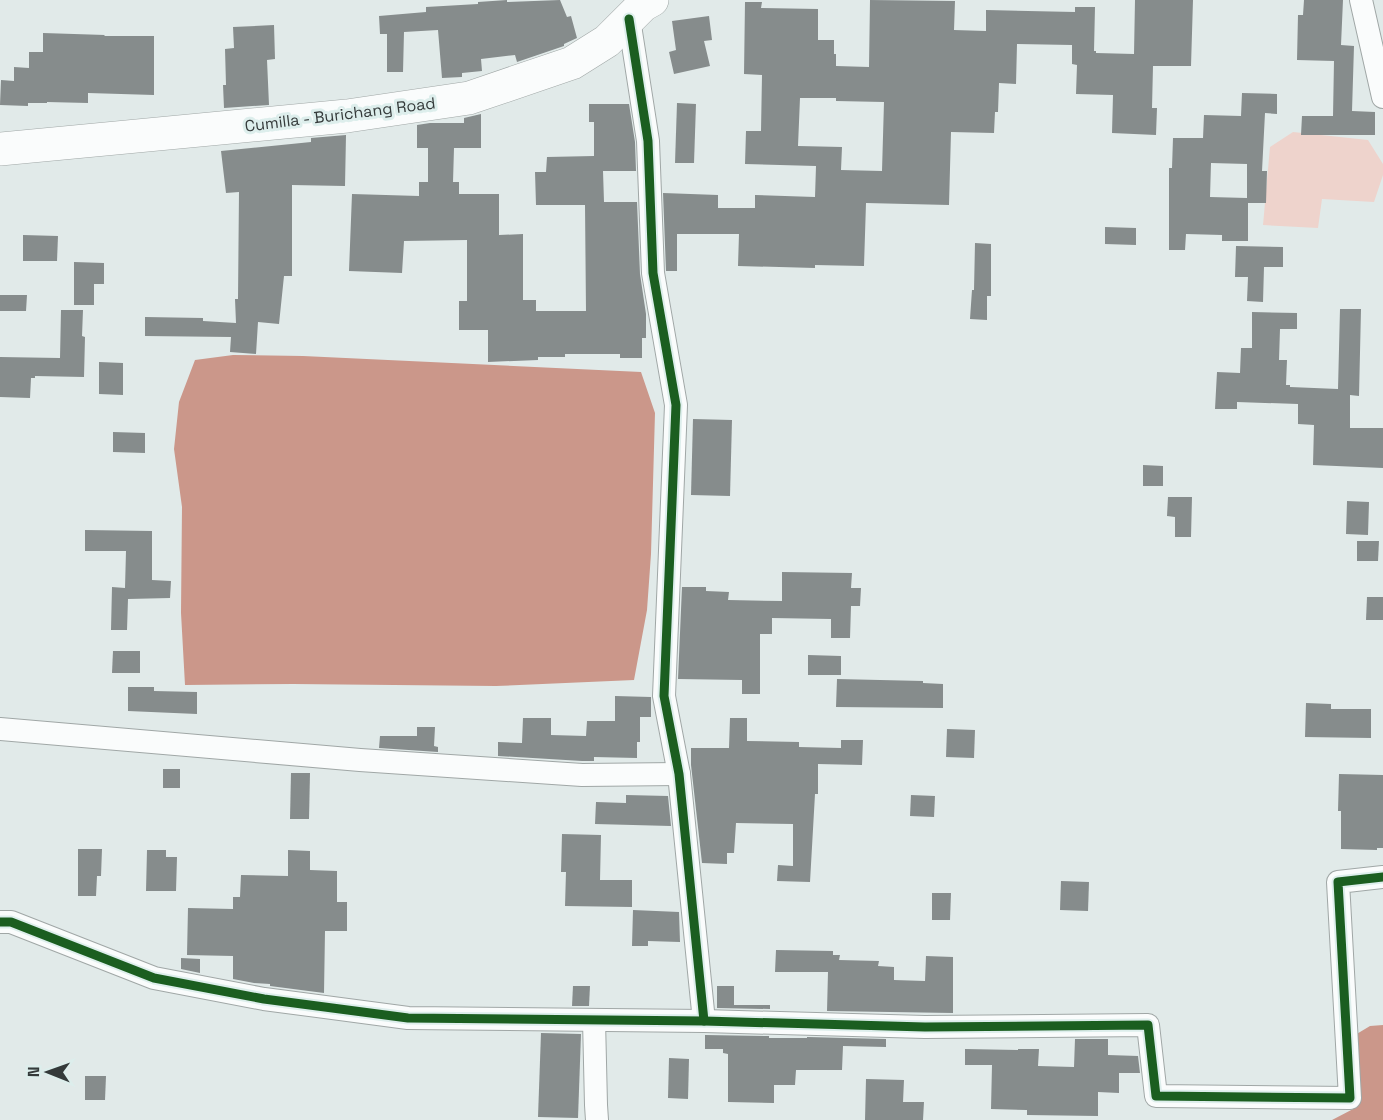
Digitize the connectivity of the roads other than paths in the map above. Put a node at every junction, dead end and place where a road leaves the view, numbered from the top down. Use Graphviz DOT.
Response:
graph roads {
  1 [pos="1361,0"];
  2 [pos="640,10"];
  3 [pos="1383,97"];
  4 [pos="0,149"];
  5 [pos="0,729"];
  6 [pos="679,774"];
  7 [pos="1383,877"];
  8 [pos="0,921"];
  9 [pos="594,1020"];
  10 [pos="704,1021"];
  11 [pos="597,1120"];
  1 -- 3 [label="street"];
  2 -- 4 [label="main road, Cumilla - Burichang Road"];
  2 -- 6 [label="street"];
  5 -- 6 [label="street"];
  6 -- 10 [label="street"];
  7 -- 10 [label="street"];
  8 -- 9 [label="street"];
  9 -- 10 [label="street"];
  9 -- 11 [label="street"];
}
